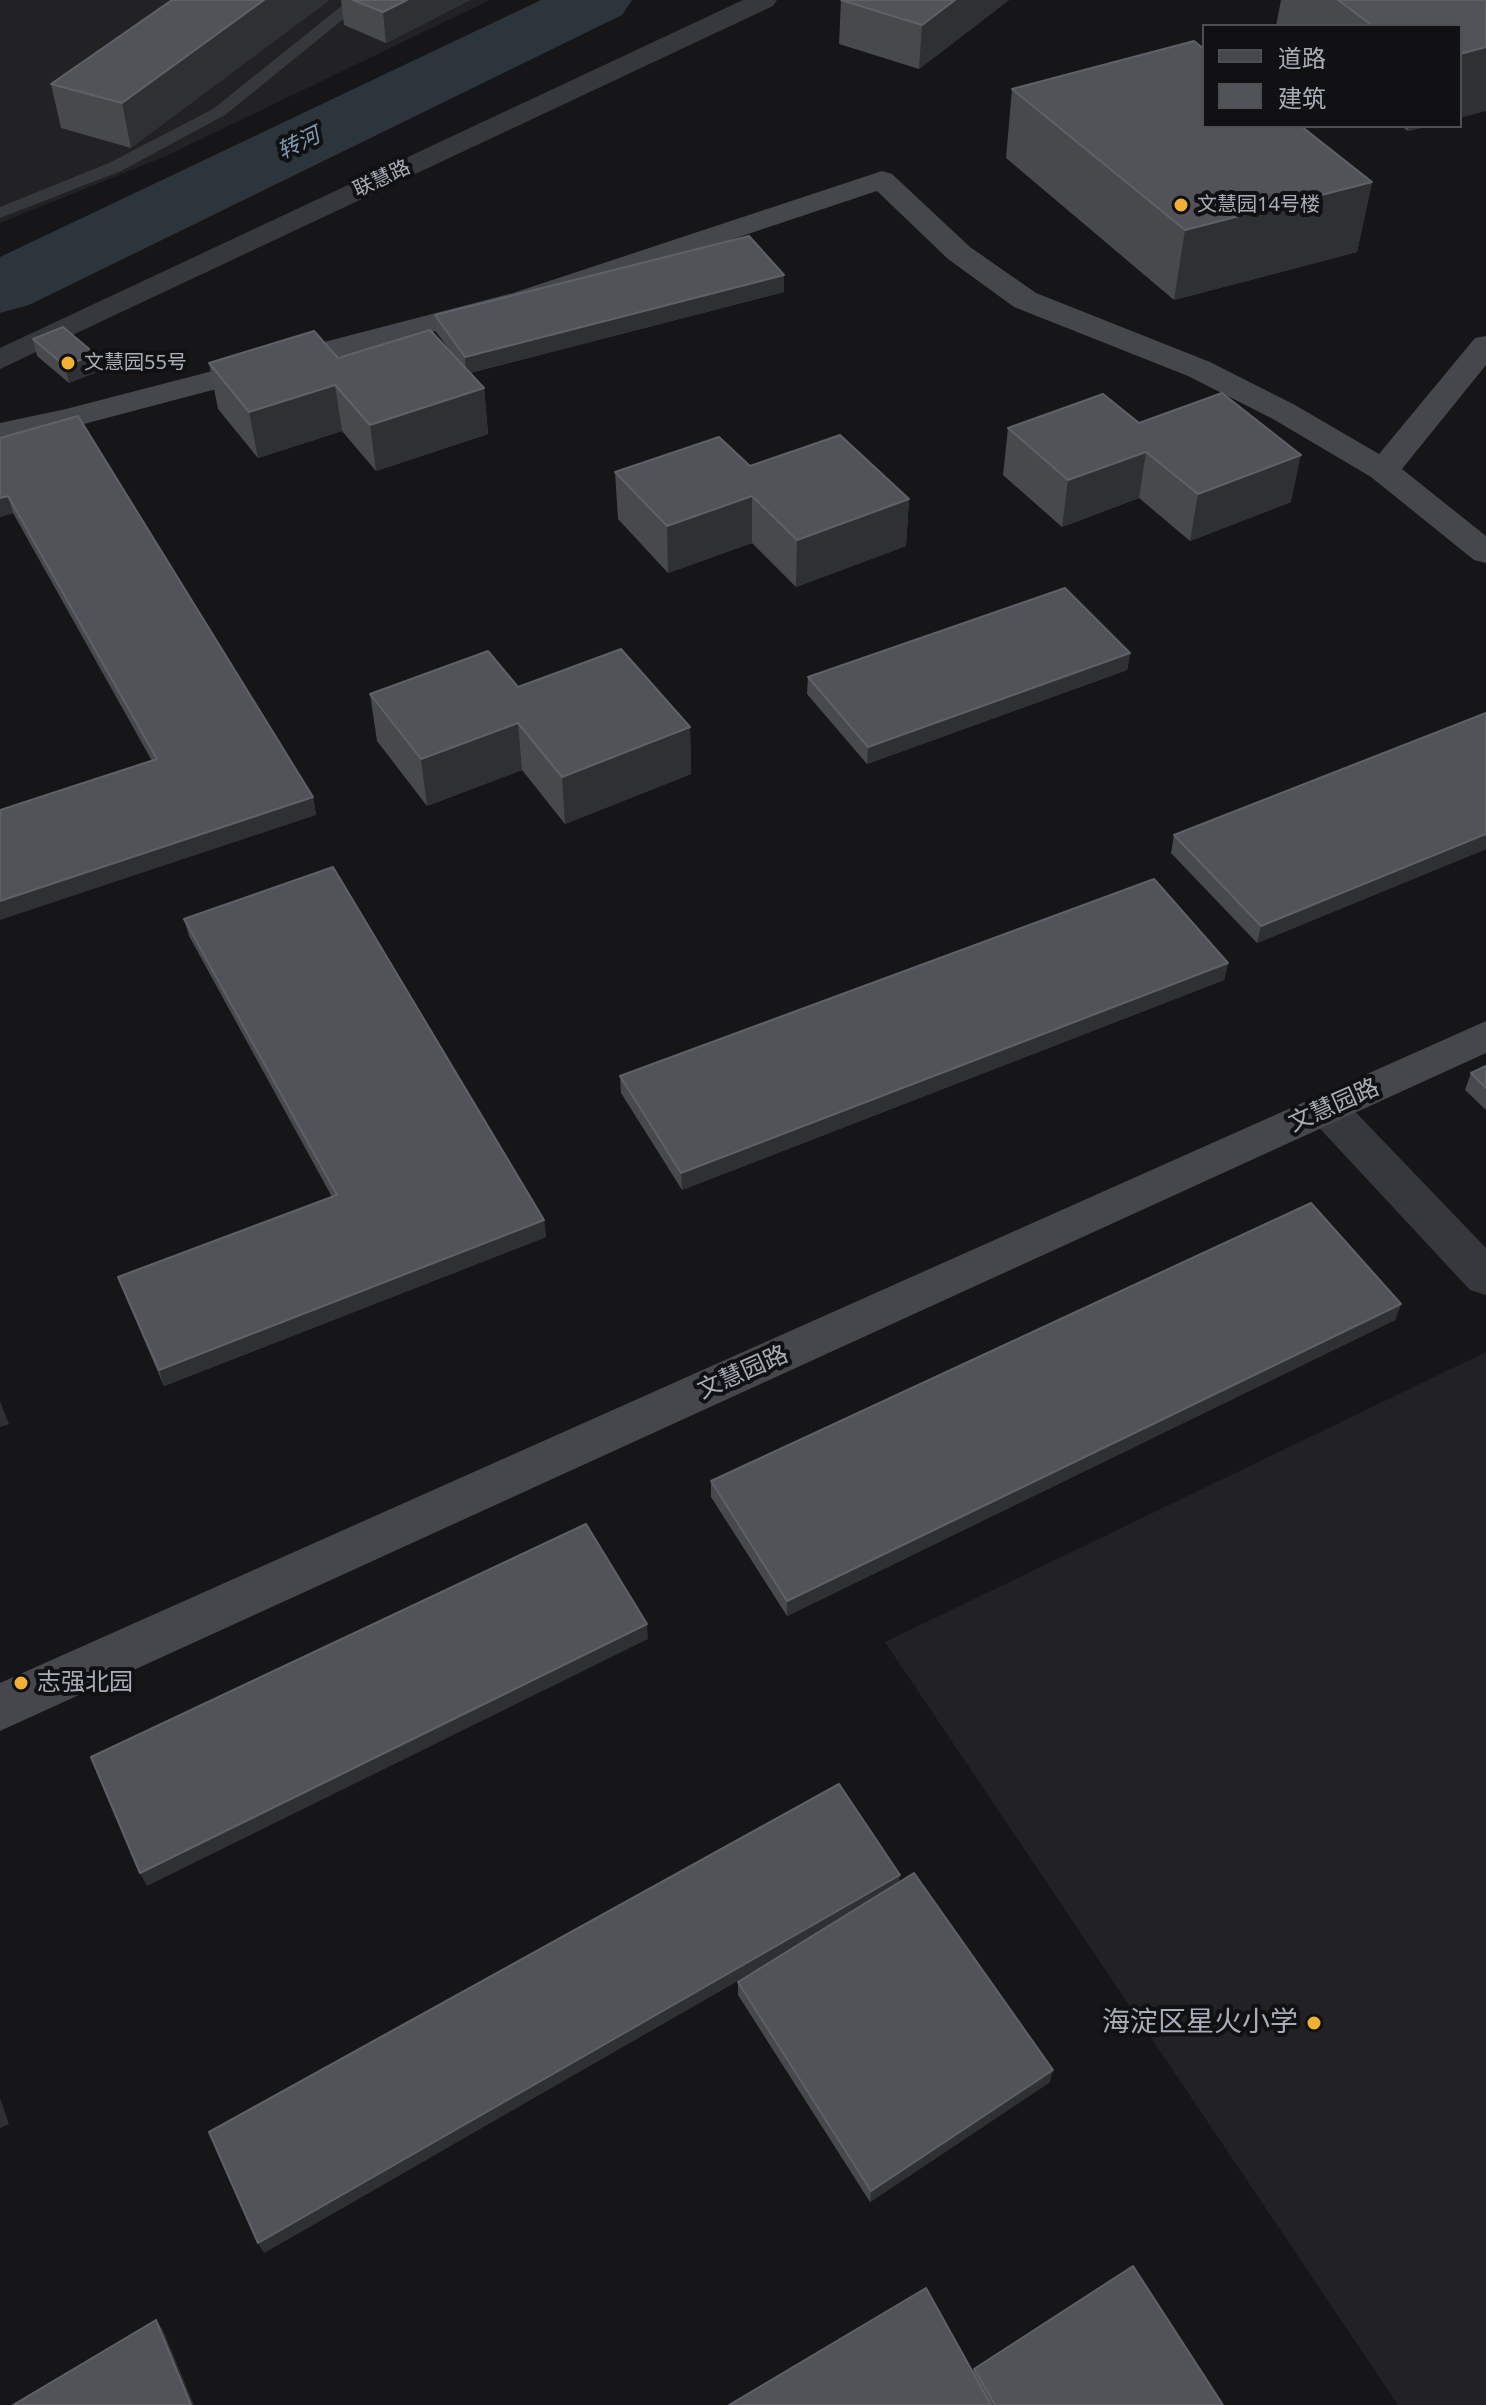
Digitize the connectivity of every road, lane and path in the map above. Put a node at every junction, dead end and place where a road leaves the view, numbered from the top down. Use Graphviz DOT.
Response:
graph roads {
  1 [pos="359,0"];
  2 [pos="764,0"];
  3 [pos="0,213"];
  4 [pos="1486,345"];
  5 [pos="0,360"];
  6 [pos="0,433"];
  7 [pos="1383,470"];
  8 [pos="1486,553"];
  9 [pos="1486,1036"];
  10 [pos="1327,1109"];
  11 [pos="1486,1277"];
  12 [pos="0,1708"];
  1 -- 3 [label="lane"];
  2 -- 5 [label="street, 联慧路"];
  4 -- 7 [label="street"];
  6 -- 7 [label="street"];
  7 -- 8 [label="street"];
  9 -- 10 [label="street, 文慧园路"];
  10 -- 11 [label="street"];
  10 -- 12 [label="street, 文慧园路"];
}
